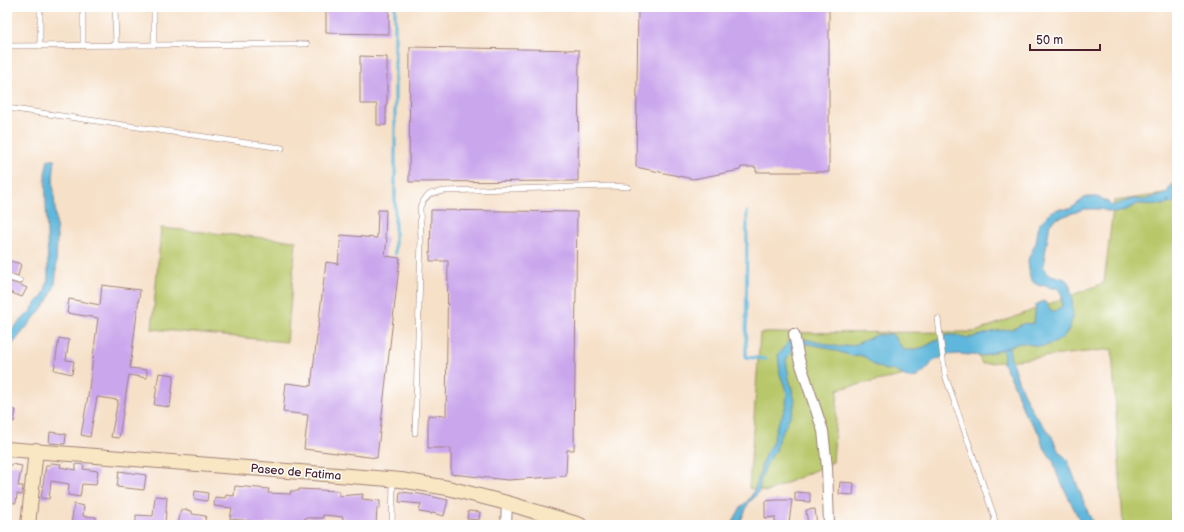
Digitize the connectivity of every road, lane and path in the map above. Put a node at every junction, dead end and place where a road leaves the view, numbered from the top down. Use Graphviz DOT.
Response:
graph roads {
  1 [pos="40,7"];
  2 [pos="83,7"];
  3 [pos="116,7"];
  4 [pos="154,7"];
  5 [pos="308,44"];
  6 [pos="154,45"];
  7 [pos="7,46"];
  8 [pos="40,46"];
  9 [pos="83,46"];
  10 [pos="116,46"];
  11 [pos="7,108"];
  12 [pos="282,148"];
  13 [pos="628,187"];
  14 [pos="7,277"];
  15 [pos="20,281"];
  16 [pos="938,319"];
  17 [pos="794,334"];
  18 [pos="415,433"];
  19 [pos="7,449"];
  20 [pos="36,450"];
  21 [pos="393,480"];
  22 [pos="507,503"];
  23 [pos="768,523"];
  24 [pos="575,524"];
  25 [pos="28,525"];
  26 [pos="392,525"];
  27 [pos="506,525"];
  28 [pos="773,525"];
  29 [pos="829,525"];
  30 [pos="995,525"];
  1 -- 8 [label="lane"];
  2 -- 9 [label="lane"];
  3 -- 10 [label="lane"];
  4 -- 6 [label="lane"];
  5 -- 6 [label="lane"];
  6 -- 10 [label="lane"];
  7 -- 8 [label="lane"];
  8 -- 9 [label="lane"];
  9 -- 10 [label="lane"];
  11 -- 12 [label="lane"];
  13 -- 18 [label="lane"];
  14 -- 15 [label="lane"];
  16 -- 30 [label="lane"];
  17 -- 29 [label="street"];
  19 -- 20 [label="street, Paseo de Fatima"];
  20 -- 21 [label="street, Paseo de Fatima"];
  20 -- 25 [label="street"];
  21 -- 22 [label="street, Paseo de Fatima"];
  21 -- 26 [label="lane"];
  22 -- 24 [label="street, Paseo de Fatima"];
  22 -- 27 [label="street"];
  23 -- 28 [label="path"];
}
